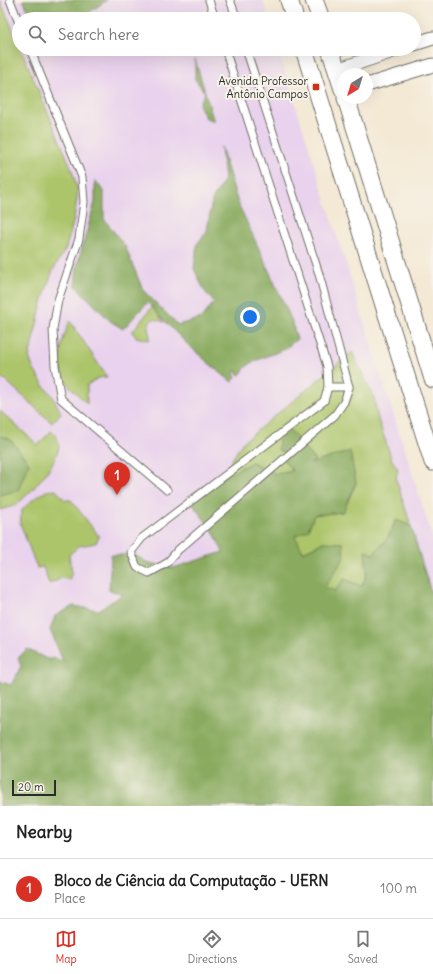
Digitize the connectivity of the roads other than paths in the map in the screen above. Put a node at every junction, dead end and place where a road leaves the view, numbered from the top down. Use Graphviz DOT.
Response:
graph roads {
  1 [pos="10,0"];
  2 [pos="209,0"];
  3 [pos="230,0"];
  4 [pos="289,0"];
  5 [pos="314,0"];
  6 [pos="15,12"];
  7 [pos="213,12"];
  8 [pos="234,12"];
  9 [pos="293,12"];
  10 [pos="318,12"];
  11 [pos="433,38"];
  12 [pos="421,42"];
  13 [pos="33,56"];
  14 [pos="227,56"];
  15 [pos="248,56"];
  16 [pos="306,56"];
  17 [pos="332,56"];
  18 [pos="378,56"];
  19 [pos="433,65"];
  20 [pos="343,68"];
  21 [pos="337,70"];
  22 [pos="373,83"];
  23 [pos="348,104"];
  24 [pos="372,184"];
  25 [pos="350,192"];
  26 [pos="385,221"];
  27 [pos="359,226"];
  28 [pos="433,378"];
  29 [pos="328,387"];
  30 [pos="349,387"];
  31 [pos="433,462"];
  32 [pos="167,490"];
  1 -- 6 [label="lane"];
  2 -- 7 [label="lane"];
  3 -- 8 [label="lane"];
  4 -- 9 [label="street"];
  5 -- 10 [label="street"];
  11 -- 12 [label="street"];
  13 -- 32 [label="lane"];
  14 -- 29 [label="lane"];
  15 -- 30 [label="lane"];
  16 -- 25 [label="street"];
  17 -- 21 [label="street"];
  18 -- 20 [label="street"];
  19 -- 22 [label="street"];
  23 -- 24 [label="street"];
  24 -- 25 [label="street"];
  24 -- 26 [label="street"];
  25 -- 27 [label="street"];
  26 -- 27 [label="street"];
  26 -- 28 [label="street"];
  27 -- 31 [label="street"];
  29 -- 30 [label="lane"];
  29 -- 30 [label="lane"];
}
